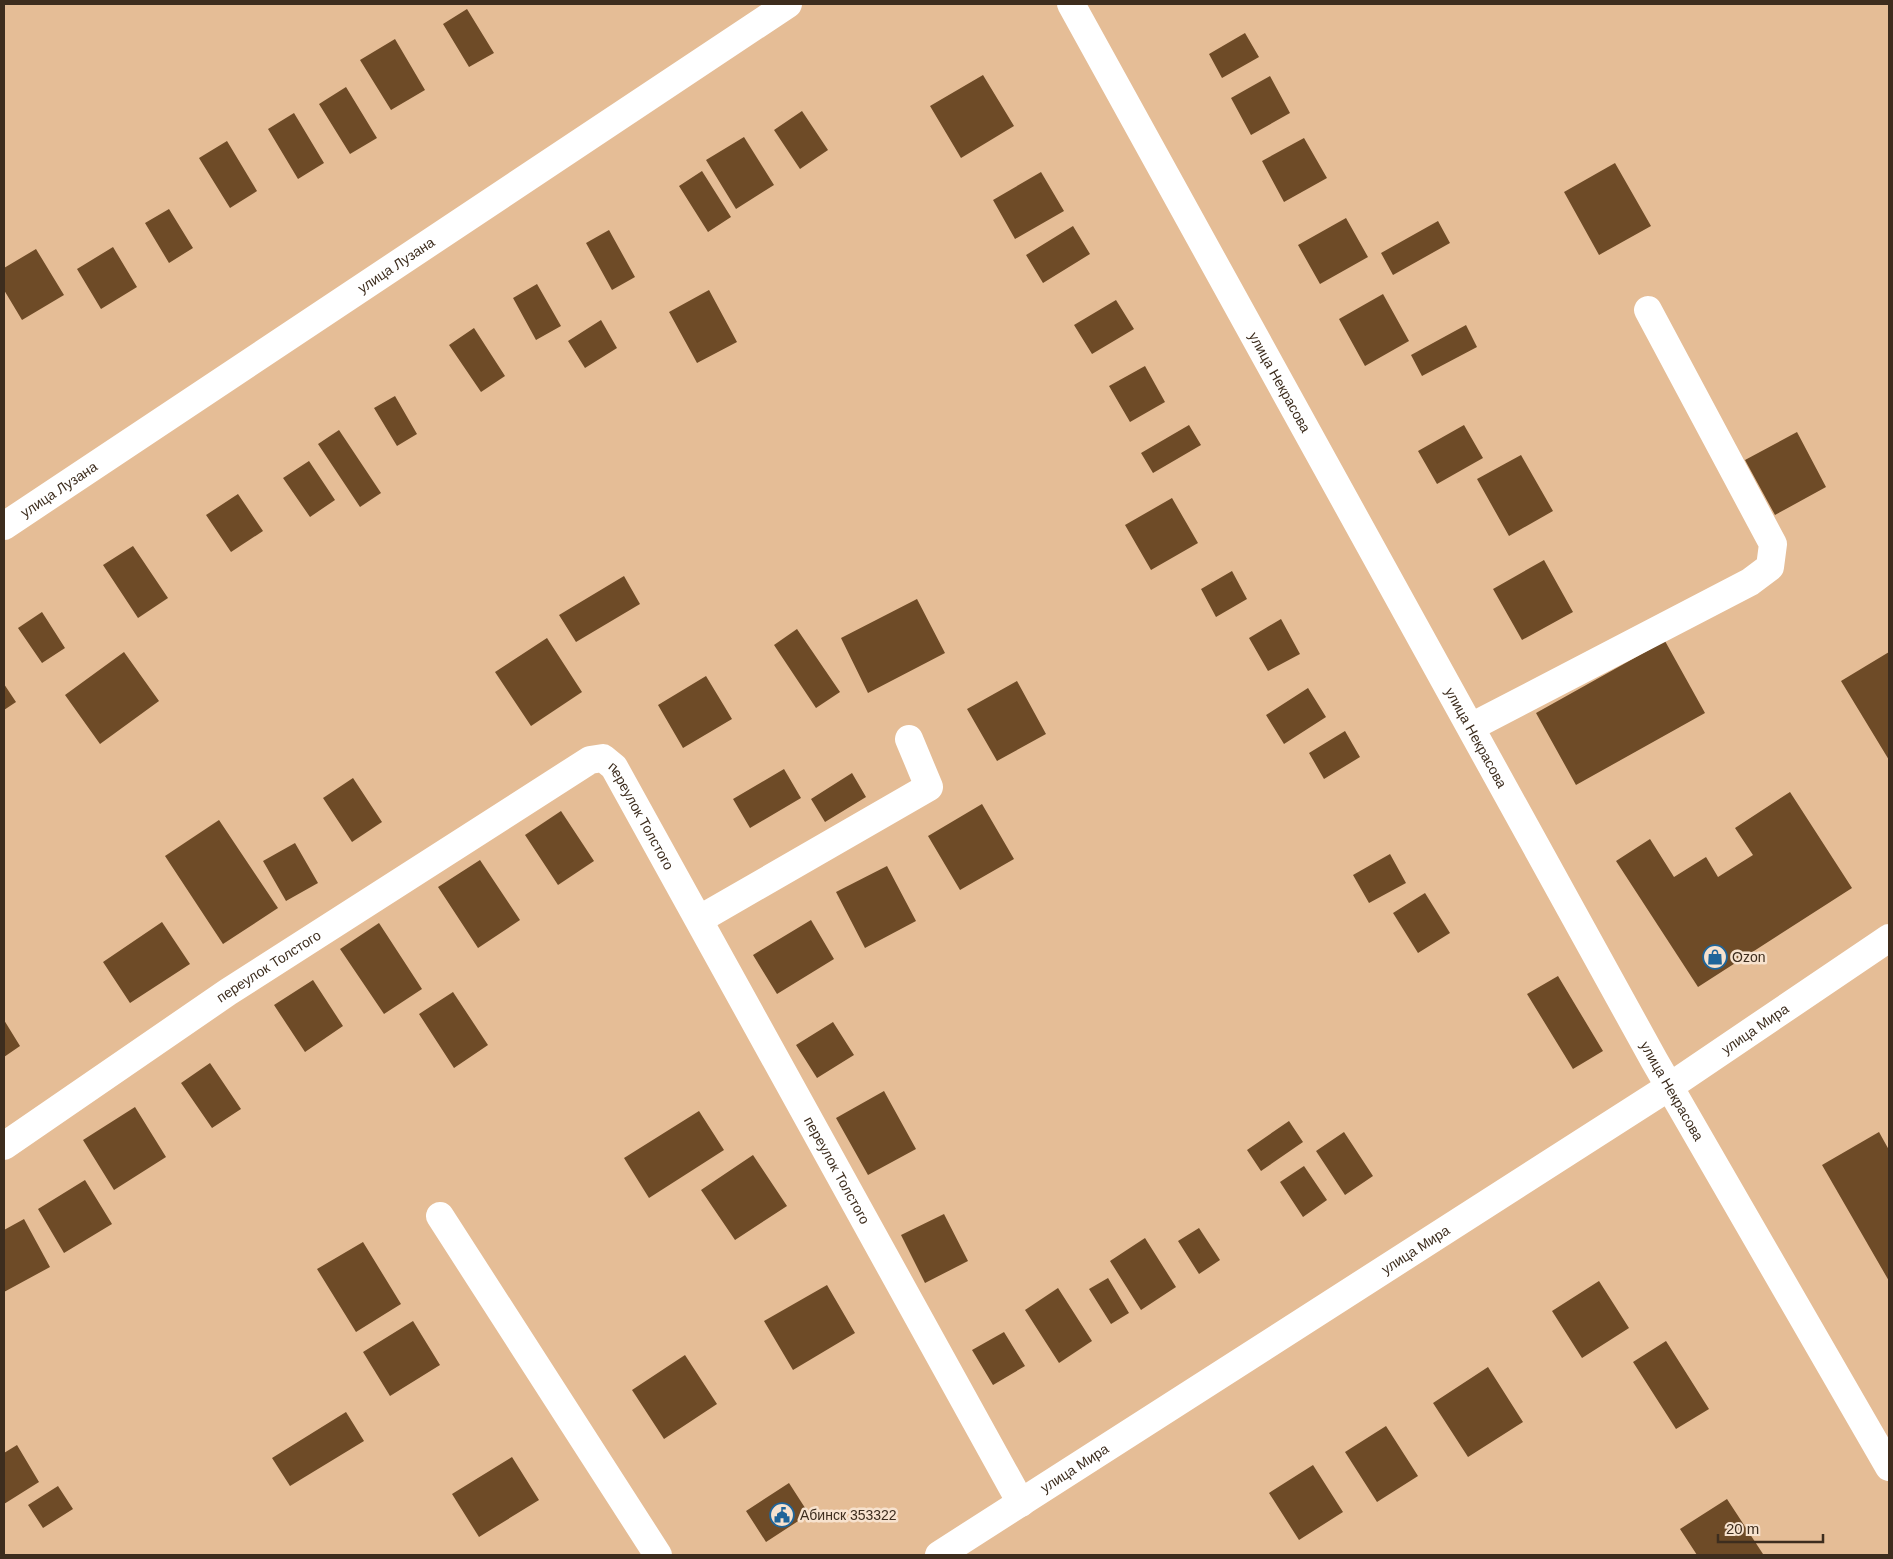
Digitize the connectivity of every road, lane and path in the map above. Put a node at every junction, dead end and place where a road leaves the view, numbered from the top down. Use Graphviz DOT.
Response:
graph roads {
  1 [pos="788,4"];
  2 [pos="1071,4"];
  3 [pos="1648,310"];
  4 [pos="4,526"];
  5 [pos="1471,727"];
  6 [pos="909,738"];
  7 [pos="700,919"];
  8 [pos="1889,938"];
  9 [pos="1669,1087"];
  10 [pos="4,1146"];
  11 [pos="440,1216"];
  12 [pos="1889,1467"];
  13 [pos="1021,1503"];
  14 [pos="658,1555"];
  15 [pos="939,1555"];
  1 -- 4 [label="street, улица Лузана"];
  2 -- 5 [label="street, улица Некрасова"];
  3 -- 5 [label="street"];
  5 -- 9 [label="street, улица Некрасова"];
  6 -- 7 [label="street"];
  7 -- 10 [label="street, переулок Толстого"];
  7 -- 13 [label="street, переулок Толстого"];
  8 -- 9 [label="street, улица Мира"];
  9 -- 12 [label="street, улица Некрасова"];
  9 -- 13 [label="street, улица Мира"];
  11 -- 14 [label="street"];
  13 -- 15 [label="street, улица Мира"];
}
